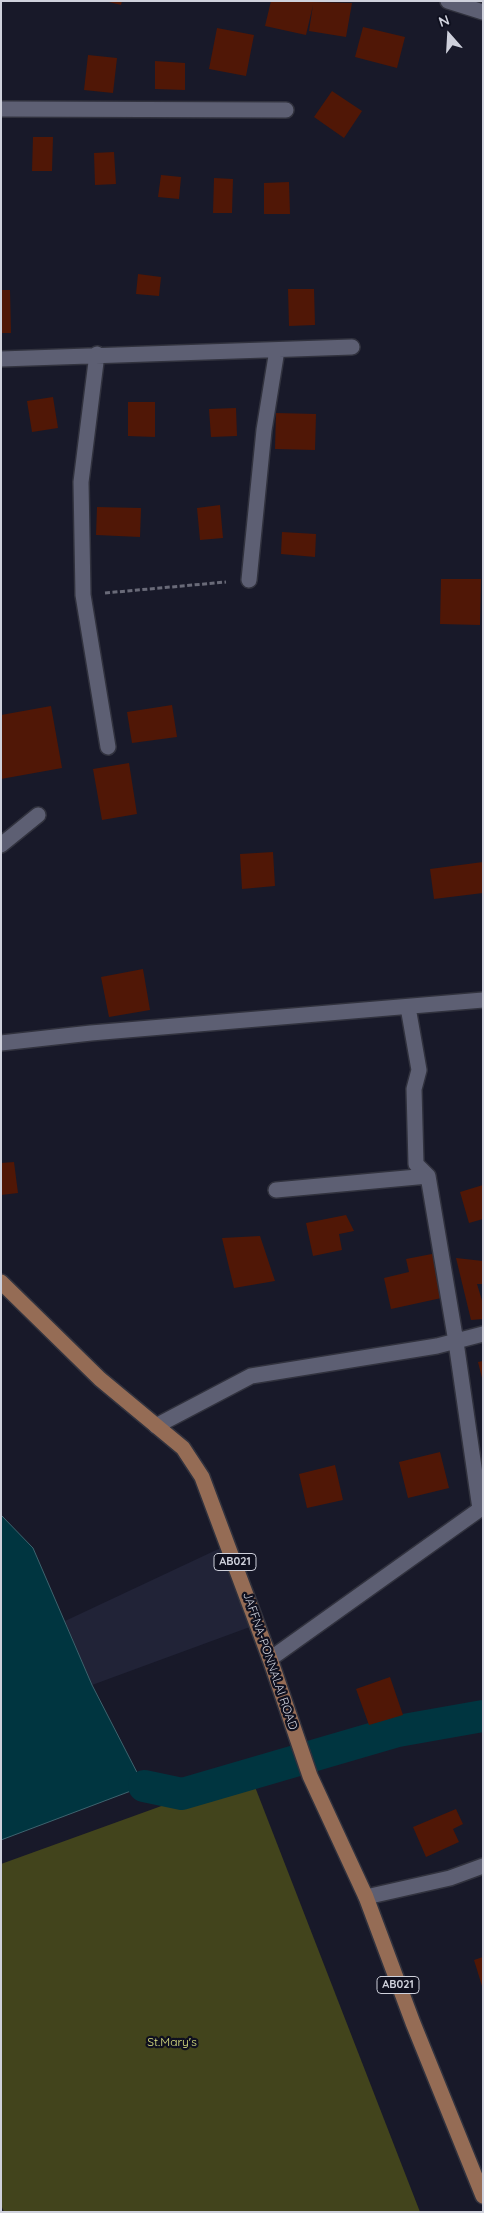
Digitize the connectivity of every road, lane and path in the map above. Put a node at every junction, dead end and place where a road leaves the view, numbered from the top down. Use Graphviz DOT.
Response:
graph roads {
  1 [pos="448,1"];
  2 [pos="483,12"];
  3 [pos="1,109"];
  4 [pos="286,110"];
  5 [pos="352,347"];
  6 [pos="277,350"];
  7 [pos="97,354"];
  8 [pos="1,359"];
  9 [pos="249,580"];
  10 [pos="83,595"];
  11 [pos="108,747"];
  12 [pos="38,815"];
  13 [pos="1,845"];
  14 [pos="483,1000"];
  15 [pos="408,1007"];
  16 [pos="1,1043"];
  17 [pos="428,1176"];
  18 [pos="276,1190"];
  19 [pos="1,1282"];
  20 [pos="483,1334"];
  21 [pos="456,1342"];
  22 [pos="156,1426"];
  23 [pos="481,1508"];
  24 [pos="270,1659"];
  25 [pos="483,1866"];
  26 [pos="366,1897"];
  27 [pos="483,2196"];
  1 -- 2 [label="street"];
  3 -- 4 [label="street"];
  5 -- 6 [label="street"];
  6 -- 7 [label="street"];
  6 -- 9 [label="street"];
  7 -- 8 [label="street"];
  7 -- 10 [label="street"];
  9 -- 10 [label="path"];
  10 -- 11 [label="street"];
  12 -- 13 [label="street"];
  14 -- 15 [label="street"];
  15 -- 16 [label="street"];
  15 -- 17 [label="street"];
  17 -- 18 [label="street"];
  17 -- 21 [label="street"];
  19 -- 22 [label="main road, JAFFNA-PONNALAI ROAD / AB021"];
  20 -- 21 [label="street"];
  21 -- 22 [label="street"];
  21 -- 23 [label="street"];
  22 -- 24 [label="main road, JAFFNA-PONNALAI ROAD / AB021"];
  23 -- 24 [label="street"];
  24 -- 26 [label="main road, JAFFNA-PONNALAI ROAD / AB021"];
  25 -- 26 [label="street"];
  26 -- 27 [label="main road, AB021"];
}
